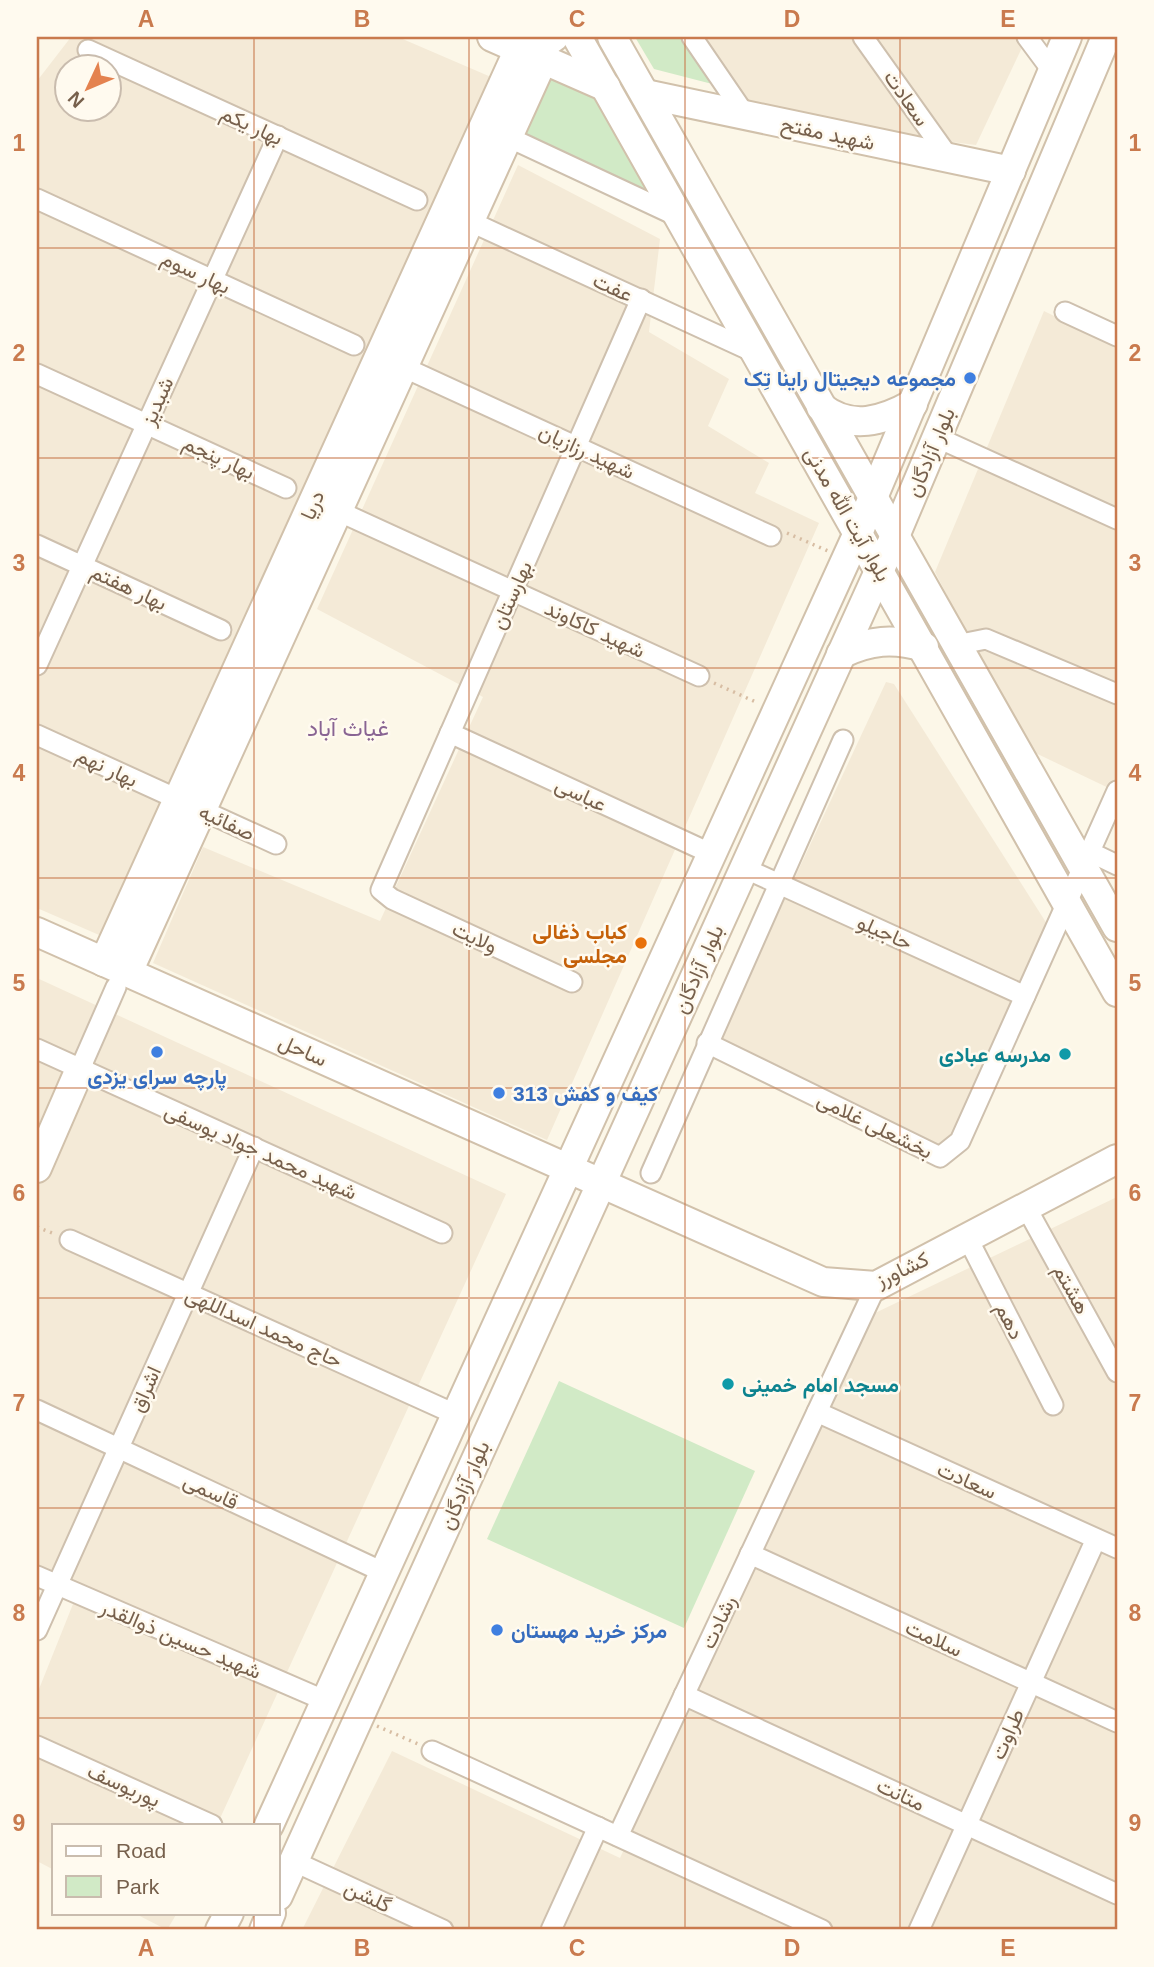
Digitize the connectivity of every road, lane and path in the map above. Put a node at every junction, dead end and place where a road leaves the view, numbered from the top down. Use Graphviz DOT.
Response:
graph roads {
  1 [pos="492,37"];
  2 [pos="577,37"];
  3 [pos="612,37"];
  4 [pos="692,37"];
  5 [pos="863,37"];
  6 [pos="1027,37"];
  7 [pos="1067,37"];
  8 [pos="1106,37"];
  9 [pos="539,49"];
  10 [pos="88,50"];
  11 [pos="1053,72"];
  12 [pos="606,87"];
  13 [pos="645,94"];
  14 [pos="746,116"];
  15 [pos="278,136"];
  16 [pos="508,137"];
  17 [pos="950,159"];
  18 [pos="1011,172"];
  19 [pos="37,199"];
  20 [pos="417,200"];
  21 [pos="680,218"];
  22 [pos="470,221"];
  23 [pos="212,279"];
  24 [pos="640,299"];
  25 [pos="1065,312"];
  26 [pos="1117,336"];
  27 [pos="757,353"];
  28 [pos="379,356"];
  29 [pos="37,374"];
  30 [pos="913,404"];
  31 [pos="821,407"];
  32 [pos="146,424"];
  33 [pos="936,437"];
  34 [pos="576,446"];
  35 [pos="286,488"];
  36 [pos="873,498"];
  37 [pos="338,511"];
  38 [pos="1117,519"];
  39 [pos="859,533"];
  40 [pos="771,536"];
  41 [pos="895,536"];
  42 [pos="37,545"];
  43 [pos="846,559"];
  44 [pos="82,566"];
  45 [pos="879,570"];
  46 [pos="512,591"];
  47 [pos="221,630"];
  48 [pos="956,645"];
  49 [pos="923,647"];
  50 [pos="261,648"];
  51 [pos="841,654"];
  52 [pos="37,665"];
  53 [pos="699,677"];
  54 [pos="1117,695"];
  55 [pos="777,712"];
  56 [pos="450,733"];
  57 [pos="37,735"];
  58 [pos="843,740"];
  59 [pos="1117,792"];
  60 [pos="190,805"];
  61 [pos="276,844"];
  62 [pos="712,854"];
  63 [pos="1086,860"];
  64 [pos="1117,865"];
  65 [pos="744,868"];
  66 [pos="778,884"];
  67 [pos="381,890"];
  68 [pos="1068,901"];
  69 [pos="1117,927"];
  70 [pos="37,932"];
  71 [pos="116,974"];
  72 [pos="572,982"];
  73 [pos="1117,992"];
  74 [pos="1025,996"];
  75 [pos="707,1043"];
  76 [pos="37,1049"];
  77 [pos="80,1069"];
  78 [pos="254,1147"];
  79 [pos="1117,1159"];
  80 [pos="37,1168"];
  81 [pos="570,1168"];
  82 [pos="651,1173"];
  83 [pos="601,1182"];
  84 [pos="1026,1207"];
  85 [pos="442,1233"];
  86 [pos="967,1237"];
  87 [pos="70,1240"];
  88 [pos="876,1286"];
  89 [pos="188,1293"];
  90 [pos="1117,1372"];
  91 [pos="1054,1405"];
  92 [pos="37,1410"];
  93 [pos="817,1412"];
  94 [pos="457,1415"];
  95 [pos="118,1448"];
  96 [pos="1096,1539"];
  97 [pos="1117,1548"];
  98 [pos="750,1554"];
  99 [pos="385,1573"];
  100 [pos="37,1576"];
  101 [pos="57,1585"];
  102 [pos="37,1630"];
  103 [pos="1031,1682"];
  104 [pos="684,1695"];
  105 [pos="326,1701"];
  106 [pos="358,1717"];
  107 [pos="1117,1722"];
  108 [pos="37,1746"];
  109 [pos="432,1751"];
  110 [pos="210,1824"];
  111 [pos="269,1824"];
  112 [pos="967,1825"];
  113 [pos="598,1827"];
  114 [pos="618,1836"];
  115 [pos="293,1861"];
  116 [pos="280,1891"];
  117 [pos="1117,1894"];
  118 [pos="228,1914"];
  119 [pos="220,1930"];
  120 [pos="443,1930"];
  121 [pos="551,1930"];
  122 [pos="822,1930"];
  123 [pos="919,1930"];
  1 -- 9 [label="street"];
  2 -- 12 [label="street, بلوار آیت الله مدنی"];
  3 -- 13 [label="street, بلوار آیت الله مدنی"];
  4 -- 14 [label="street"];
  5 -- 17 [label="street, سعادت"];
  6 -- 11 [label="street"];
  7 -- 11 [label="street, بلوار آزادگان"];
  8 -- 33 [label="street, بلوار آزادگان"];
  9 -- 12 [label="street"];
  9 -- 16 [label="street, دریا"];
  9 -- 28 [label="street, دریا"];
  10 -- 15 [label="street, بهار یکم"];
  11 -- 18 [label="street, بلوار آزادگان"];
  12 -- 21 [label="street, بلوار آیت الله مدنی"];
  13 -- 14 [label="street, شهید مفتح"];
  13 -- 31 [label="street, بلوار آیت الله مدنی"];
  14 -- 17 [label="street, شهید مفتح"];
  15 -- 20 [label="street, بهار یکم"];
  15 -- 23 [label="street, شبدیز"];
  16 -- 21 [label="street"];
  16 -- 22 [label="street, دریا"];
  17 -- 18 [label="street, شهید مفتح"];
  18 -- 30 [label="street, بلوار آزادگان"];
  19 -- 23 [label="street, بهار سوم"];
  21 -- 27 [label="street, بلوار آیت الله مدنی"];
  22 -- 24 [label="street, عفت"];
  22 -- 28 [label="street, دریا"];
  23 -- 28 [label="street, بهار سوم"];
  23 -- 32 [label="street, شبدیز"];
  24 -- 27 [label="street, عفت"];
  24 -- 34 [label="street, بهارستان"];
  25 -- 26 [label="street"];
  27 -- 39 [label="street, بلوار آیت الله مدنی"];
  28 -- 34 [label="street, شهید رزازیان"];
  28 -- 37 [label="street, دریا"];
  28 -- 50 [label="street, دریا"];
  29 -- 32 [label="street, بهار پنجم"];
  30 -- 31 [label="street"];
  30 -- 36 [label="street, بلوار آزادگان"];
  31 -- 36 [label="street, بلوار آیت الله مدنی"];
  32 -- 35 [label="street, بهار پنجم"];
  32 -- 44 [label="street, شبدیز"];
  33 -- 38 [label="street"];
  33 -- 41 [label="street, بلوار آزادگان"];
  34 -- 40 [label="street, شهید رزازیان"];
  34 -- 46 [label="street, بهارستان"];
  36 -- 39 [label="street, بلوار آزادگان"];
  36 -- 41 [label="street, بلوار آیت الله مدنی"];
  37 -- 46 [label="street, شهید کاکاوند"];
  37 -- 50 [label="street, دریا"];
  39 -- 43 [label="street, بلوار آزادگان"];
  39 -- 45 [label="street, بلوار آیت الله مدنی"];
  40 -- 43 [label="path"];
  41 -- 45 [label="street, بلوار آزادگان"];
  41 -- 48 [label="street, بلوار آیت الله مدنی"];
  42 -- 44 [label="street, بهار هفتم"];
  43 -- 55 [label="street, بلوار آزادگان"];
  44 -- 47 [label="street, بهار هفتم"];
  44 -- 52 [label="street, شبدیز"];
  45 -- 49 [label="street, بلوار آیت الله مدنی"];
  45 -- 51 [label="street, بلوار آزادگان"];
  46 -- 53 [label="street, شهید کاکاوند"];
  46 -- 56 [label="street, بهارستان"];
  48 -- 54 [label="street"];
  48 -- 63 [label="street, بلوار آیت الله مدنی"];
  49 -- 51 [label="street"];
  49 -- 68 [label="street, بلوار آیت الله مدنی"];
  50 -- 60 [label="street, دریا"];
  51 -- 65 [label="street, بلوار آزادگان"];
  53 -- 55 [label="path"];
  55 -- 62 [label="street, بلوار آزادگان"];
  56 -- 62 [label="street, عباسی"];
  56 -- 67 [label="street, بهارستان"];
  57 -- 60 [label="street, بهار نهم"];
  58 -- 66 [label="street"];
  59 -- 63 [label="street, بخشعلی غلامی"];
  60 -- 61 [label="street, صفائیه"];
  60 -- 71 [label="street, دریا"];
  62 -- 81 [label="street, بلوار آزادگان"];
  63 -- 64 [label="street"];
  63 -- 68 [label="street, بخشعلی غلامی"];
  63 -- 69 [label="street, بلوار آیت الله مدنی"];
  65 -- 66 [label="street, حاجیلو"];
  65 -- 83 [label="street, بلوار آزادگان"];
  66 -- 74 [label="street, حاجیلو"];
  66 -- 75 [label="street"];
  67 -- 72 [label="street, ولایت"];
  68 -- 73 [label="street, بلوار آیت الله مدنی"];
  68 -- 74 [label="street, بخشعلی غلامی"];
  70 -- 71 [label="street, ساحل"];
  71 -- 77 [label="street"];
  71 -- 81 [label="street, ساحل"];
  74 -- 75 [label="street, بخشعلی غلامی"];
  75 -- 82 [label="street"];
  76 -- 77 [label="street, شهید محمد جواد یوسفی"];
  77 -- 78 [label="street, شهید محمد جواد یوسفی"];
  77 -- 80 [label="street"];
  78 -- 85 [label="street, شهید محمد جواد یوسفی"];
  78 -- 89 [label="street, اشراق"];
  79 -- 84 [label="street, کشاورز"];
  81 -- 83 [label="street, ساحل"];
  81 -- 94 [label="street, بلوار آزادگان"];
  83 -- 88 [label="street, کشاورز"];
  83 -- 106 [label="street, بلوار آزادگان"];
  84 -- 86 [label="street, کشاورز"];
  84 -- 90 [label="street, هشتم"];
  86 -- 88 [label="street, کشاورز"];
  86 -- 91 [label="street, دهم"];
  87 -- 89 [label="street, حاج محمد اسداللهی"];
  88 -- 93 [label="street, رشادت"];
  89 -- 94 [label="street, حاج محمد اسداللهی"];
  89 -- 95 [label="street, اشراق"];
  92 -- 95 [label="street, قاسمی"];
  93 -- 96 [label="street, سعادت"];
  93 -- 98 [label="street, رشادت"];
  94 -- 99 [label="street, بلوار آزادگان"];
  95 -- 99 [label="street, قاسمی"];
  95 -- 101 [label="street, اشراق"];
  96 -- 97 [label="street, سعادت"];
  96 -- 103 [label="street, طراوت"];
  98 -- 103 [label="street, سلامت"];
  98 -- 104 [label="street, رشادت"];
  99 -- 105 [label="street, بلوار آزادگان"];
  100 -- 101 [label="street, شهید حسین ذوالقدر"];
  101 -- 102 [label="street, اشراق"];
  101 -- 105 [label="street, شهید حسین ذوالقدر"];
  103 -- 107 [label="street, سلامت"];
  103 -- 112 [label="street, طراوت"];
  104 -- 112 [label="street, متانت"];
  104 -- 114 [label="street, رشادت"];
  105 -- 111 [label="street, بلوار آزادگان"];
  106 -- 109 [label="path"];
  106 -- 115 [label="street, بلوار آزادگان"];
  108 -- 110 [label="street, پوریوسف"];
  109 -- 113 [label="street"];
  112 -- 117 [label="street, متانت"];
  112 -- 123 [label="street, طراوت"];
  113 -- 114 [label="street"];
  113 -- 121 [label="street"];
  114 -- 122 [label="street"];
  115 -- 116 [label="street, بلوار آزادگان"];
  115 -- 120 [label="street, گلشن"];
  118 -- 119 [label="street"];
}
